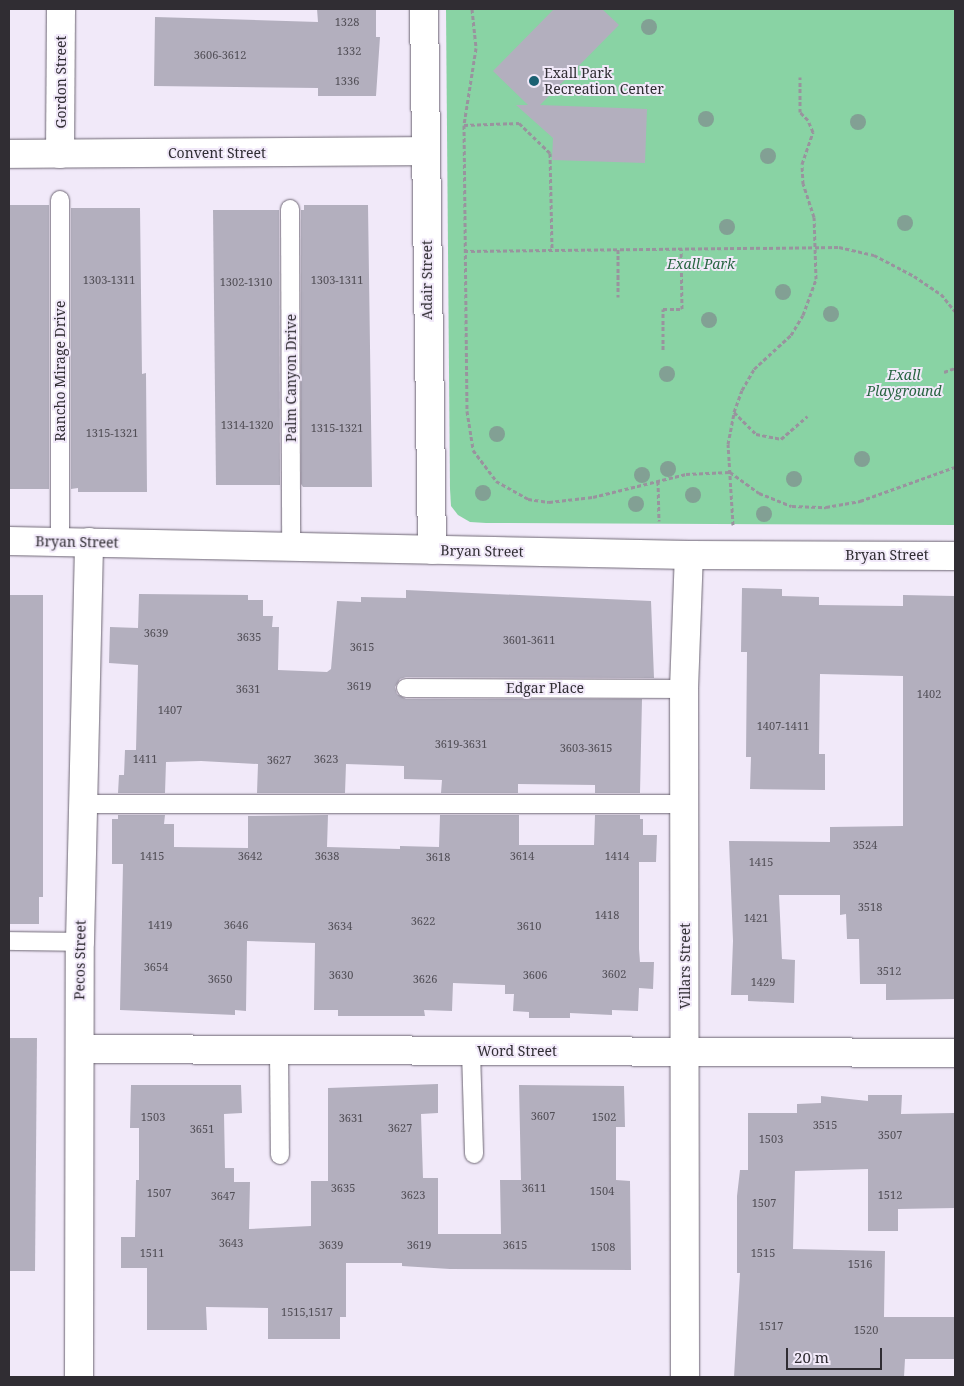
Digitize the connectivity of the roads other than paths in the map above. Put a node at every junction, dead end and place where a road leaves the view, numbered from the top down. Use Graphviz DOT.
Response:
graph roads {
  1 [pos="61,9"];
  2 [pos="424,9"];
  3 [pos="424,151"];
  4 [pos="9,154"];
  5 [pos="60,154"];
  6 [pos="60,200"];
  7 [pos="290,209"];
  8 [pos="9,541"];
  9 [pos="60,542"];
  10 [pos="89,542"];
  11 [pos="291,547"];
  12 [pos="432,550"];
  13 [pos="688,555"];
  14 [pos="955,556"];
  15 [pos="406,688"];
  16 [pos="684,689"];
  17 [pos="83,804"];
  18 [pos="684,804"];
  19 [pos="9,941"];
  20 [pos="80,942"];
  21 [pos="80,1049"];
  22 [pos="280,1050"];
  23 [pos="471,1051"];
  24 [pos="685,1051"];
  25 [pos="955,1052"];
  26 [pos="474,1154"];
  27 [pos="280,1155"];
  28 [pos="79,1377"];
  29 [pos="685,1377"];
  1 -- 5 [label="street, Gordon Street"];
  2 -- 3 [label="street, Adair Street"];
  3 -- 5 [label="street, Convent Street"];
  3 -- 12 [label="street, Adair Street"];
  4 -- 5 [label="street, Convent Street"];
  6 -- 9 [label="lane, Rancho Mirage Drive"];
  7 -- 11 [label="lane, Palm Canyon Drive"];
  8 -- 9 [label="street, Bryan Street"];
  9 -- 10 [label="street, Bryan Street"];
  10 -- 11 [label="street, Bryan Street"];
  10 -- 17 [label="street, Pecos Street"];
  11 -- 12 [label="street, Bryan Street"];
  12 -- 13 [label="street, Bryan Street"];
  13 -- 14 [label="street, Bryan Street"];
  13 -- 16 [label="street, Villars Street"];
  15 -- 16 [label="lane, Edgar Place"];
  16 -- 18 [label="street, Villars Street"];
  17 -- 18 [label="lane"];
  17 -- 20 [label="street, Pecos Street"];
  18 -- 24 [label="street, Villars Street"];
  19 -- 20 [label="lane"];
  20 -- 21 [label="street, Pecos Street"];
  21 -- 22 [label="street, Word Street"];
  21 -- 28 [label="street, Pecos Street"];
  22 -- 23 [label="street, Word Street"];
  22 -- 27 [label="lane"];
  23 -- 24 [label="street, Word Street"];
  23 -- 26 [label="lane"];
  24 -- 25 [label="street, Word Street"];
  24 -- 29 [label="street, Villars Street"];
}
